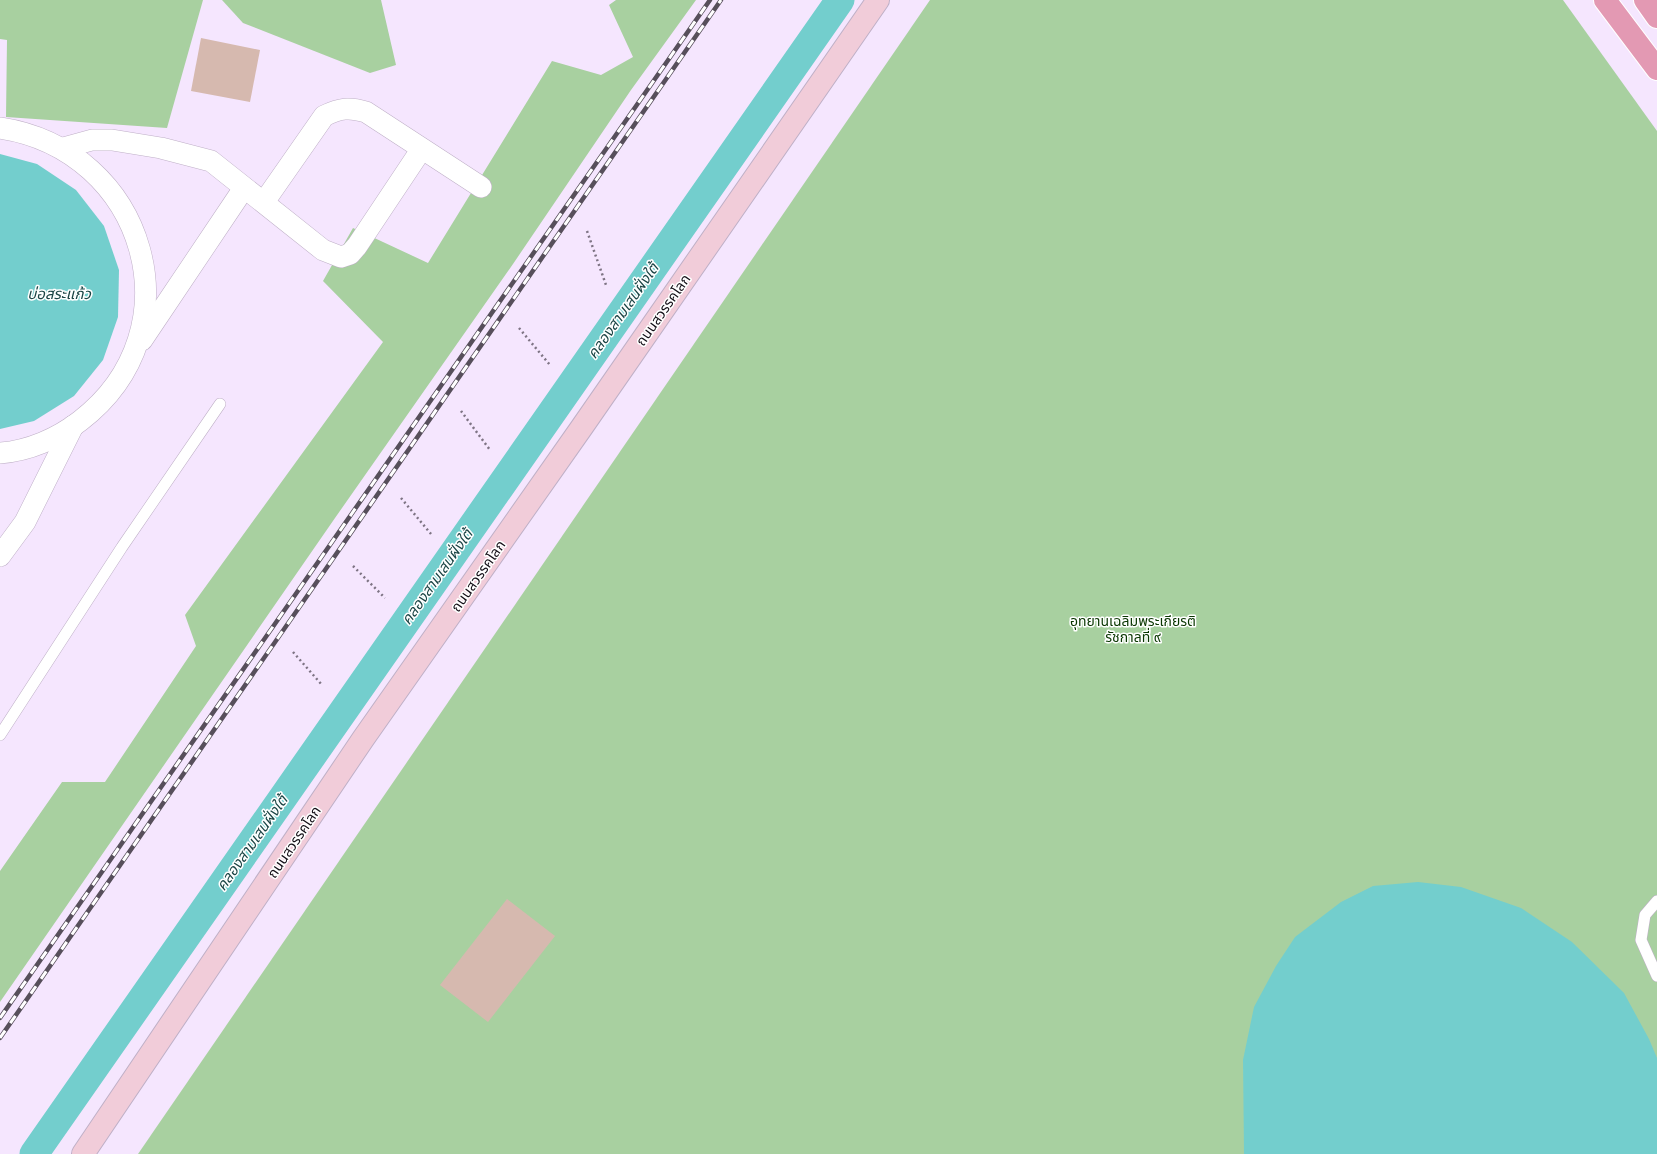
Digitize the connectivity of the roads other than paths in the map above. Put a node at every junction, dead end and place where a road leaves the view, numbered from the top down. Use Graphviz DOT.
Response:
graph roads {
  1 [pos="878,0"];
  2 [pos="1604,0"];
  3 [pos="1645,0"];
  4 [pos="1657,17"];
  5 [pos="1657,69"];
  6 [pos="0,128"];
  7 [pos="63,148"];
  8 [pos="421,150"];
  9 [pos="481,187"];
  10 [pos="244,188"];
  11 [pos="264,202"];
  12 [pos="133,354"];
  13 [pos="220,404"];
  14 [pos="73,426"];
  15 [pos="0,452"];
  16 [pos="0,556"];
  17 [pos="0,735"];
  18 [pos="1657,900"];
  19 [pos="1657,976"];
  20 [pos="83,1154"];
  1 -- 20 [label="street, ถนนสวรรคโลก"];
  2 -- 5 [label="main road"];
  3 -- 4 [label="main road"];
  6 -- 7 [label="street"];
  7 -- 10 [label="street"];
  7 -- 12 [label="street"];
  8 -- 9 [label="street"];
  8 -- 11 [label="street"];
  8 -- 11 [label="street"];
  10 -- 11 [label="street"];
  10 -- 12 [label="street"];
  12 -- 14 [label="street"];
  13 -- 17 [label="lane"];
  14 -- 15 [label="street"];
  14 -- 16 [label="street"];
  18 -- 19 [label="lane"];
}
